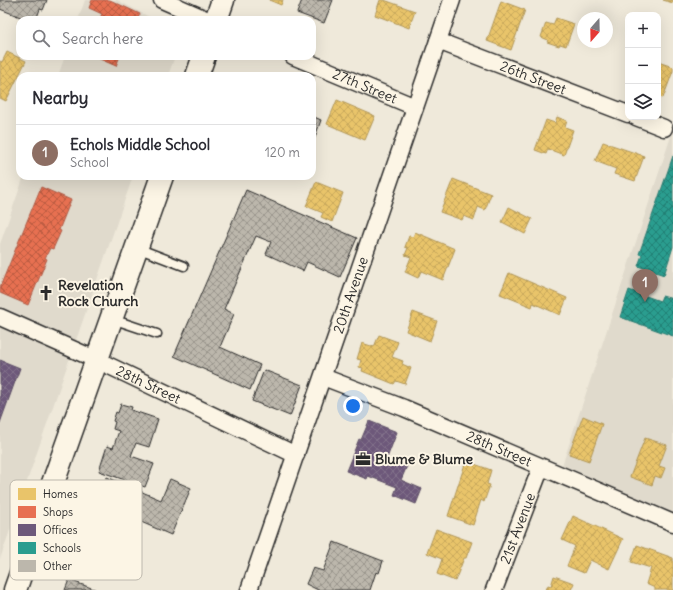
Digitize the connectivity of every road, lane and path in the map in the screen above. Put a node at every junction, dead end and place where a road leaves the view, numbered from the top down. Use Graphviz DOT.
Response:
graph roads {
  1 [pos="162,0"];
  2 [pos="223,0"];
  3 [pos="452,0"];
  4 [pos="199,16"];
  5 [pos="217,16"];
  6 [pos="438,41"];
  7 [pos="203,60"];
  8 [pos="303,60"];
  9 [pos="198,72"];
  10 [pos="415,107"];
  11 [pos="625,113"];
  12 [pos="644,120"];
  13 [pos="664,128"];
  14 [pos="161,180"];
  15 [pos="137,248"];
  16 [pos="184,266"];
  17 [pos="0,317"];
  18 [pos="112,318"];
  19 [pos="157,334"];
  20 [pos="97,360"];
  21 [pos="323,377"];
  22 [pos="296,454"];
  23 [pos="541,467"];
  24 [pos="54,480"];
  25 [pos="673,523"];
  26 [pos="19,580"];
  27 [pos="15,590"];
  28 [pos="249,590"];
  29 [pos="494,590"];
  1 -- 4 [label="street"];
  2 -- 5 [label="highway"];
  3 -- 6 [label="street, 20th Avenue"];
  6 -- 10 [label="street, 20th Avenue"];
  6 -- 11 [label="street, 26th Street"];
  7 -- 9 [label="highway"];
  8 -- 10 [label="street, 27th Street"];
  10 -- 21 [label="street, 20th Avenue"];
  12 -- 13 [label="street"];
  14 -- 15 [label="highway"];
  15 -- 16 [label="lane"];
  15 -- 18 [label="highway"];
  17 -- 20 [label="street, 28th Street"];
  18 -- 19 [label="lane"];
  18 -- 20 [label="highway"];
  20 -- 22 [label="street, 28th Street"];
  20 -- 24 [label="highway"];
  21 -- 22 [label="street, 20th Avenue"];
  21 -- 23 [label="street, 28th Street"];
  22 -- 28 [label="street, 20th Avenue"];
  23 -- 25 [label="street, 28th Street"];
  23 -- 29 [label="street, 21st Avenue"];
  26 -- 27 [label="highway"];
}
